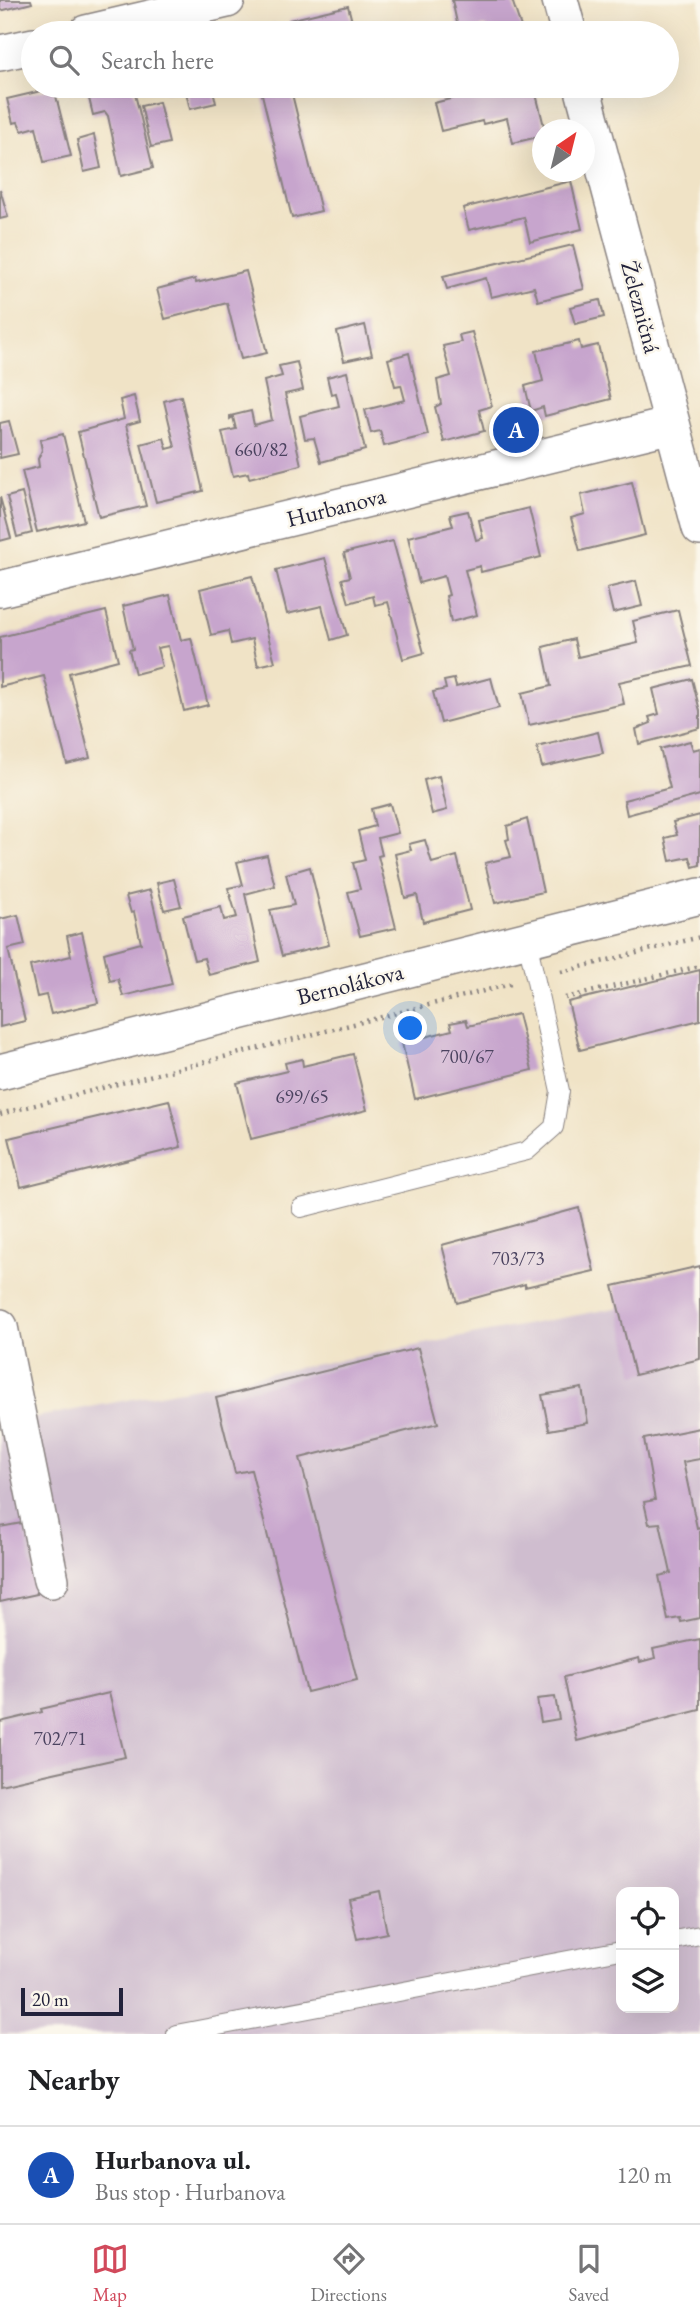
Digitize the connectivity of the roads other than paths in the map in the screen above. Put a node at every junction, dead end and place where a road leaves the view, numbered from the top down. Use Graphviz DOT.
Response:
graph roads {
  1 [pos="227,0"];
  2 [pos="560,0"];
  3 [pos="137,21"];
  4 [pos="566,21"];
  5 [pos="21,49"];
  6 [pos="0,54"];
  7 [pos="585,98"];
  8 [pos="672,425"];
  9 [pos="700,528"];
  10 [pos="0,589"];
  11 [pos="700,896"];
  12 [pos="527,940"];
  13 [pos="0,1072"];
  14 [pos="301,1208"];
  15 [pos="0,1327"];
  16 [pos="51,1580"];
  17 [pos="700,1935"];
  18 [pos="679,1939"];
  19 [pos="616,1951"];
  20 [pos="176,2034"];
  1 -- 3 [label="street"];
  2 -- 4 [label="street"];
  5 -- 6 [label="street"];
  7 -- 8 [label="street, Železničná"];
  8 -- 9 [label="street, Železničná"];
  8 -- 10 [label="street, Hurbanova"];
  11 -- 12 [label="street, Bernolákova"];
  12 -- 13 [label="street, Bernolákova"];
  12 -- 14 [label="lane"];
  15 -- 16 [label="street"];
  17 -- 18 [label="lane"];
  19 -- 20 [label="lane"];
}
